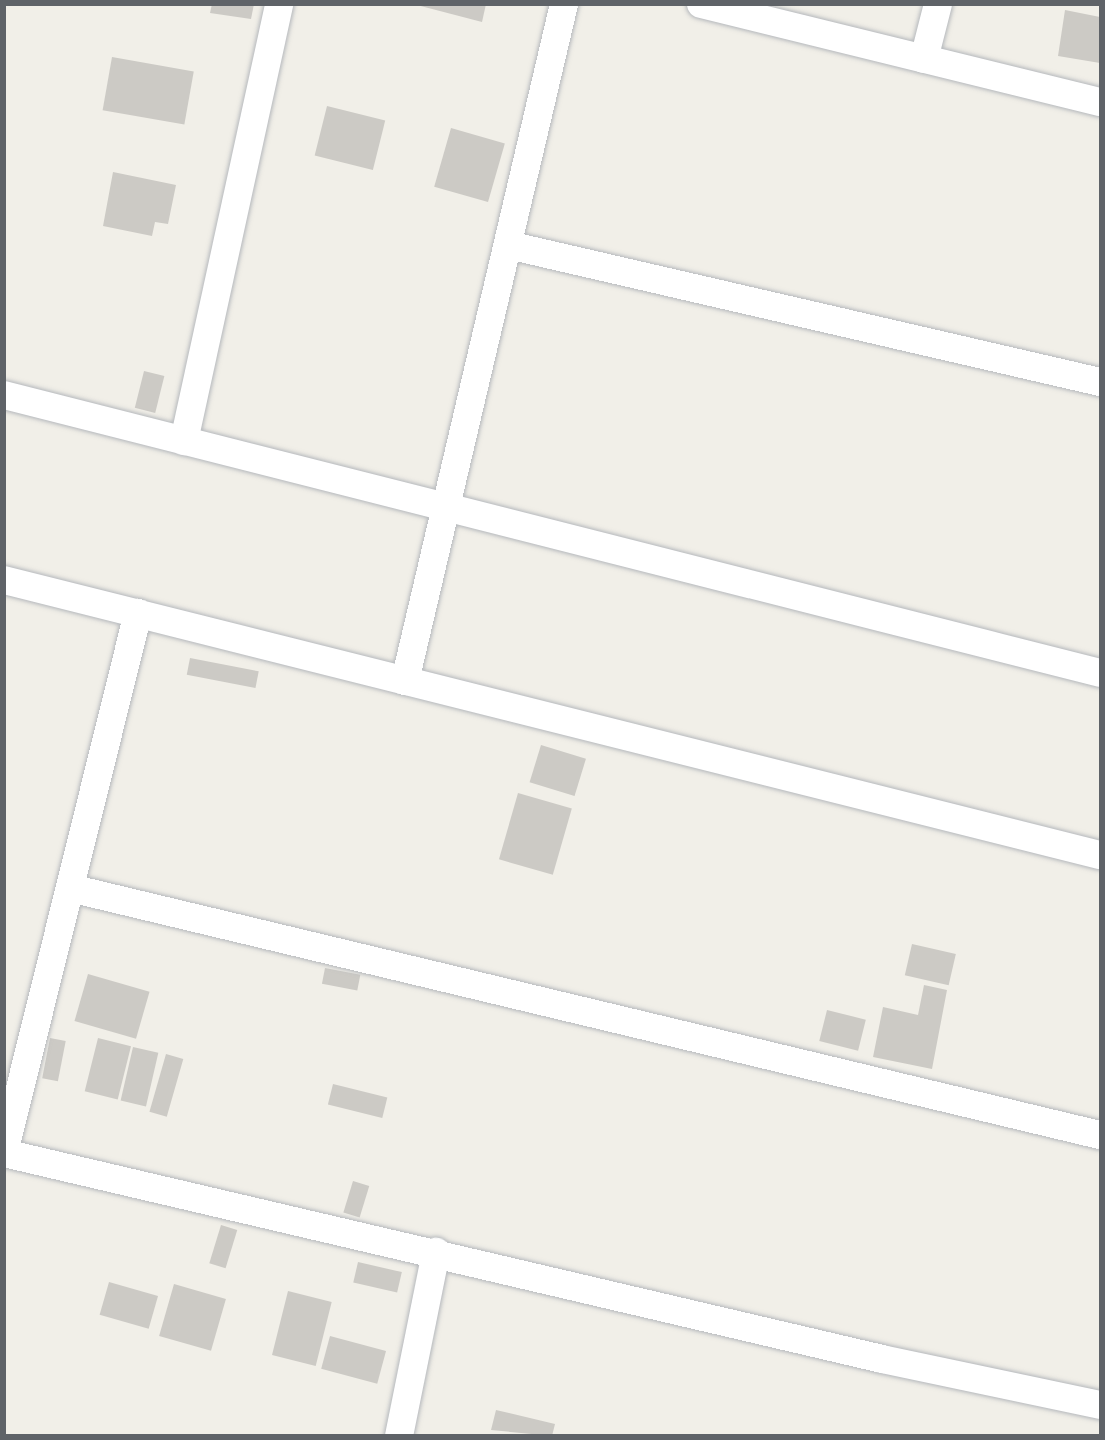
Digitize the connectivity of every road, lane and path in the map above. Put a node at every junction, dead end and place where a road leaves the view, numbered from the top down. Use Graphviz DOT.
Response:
graph roads {
  1 [pos="279,4"];
  2 [pos="564,4"];
  3 [pos="701,4"];
  4 [pos="938,4"];
  5 [pos="924,59"];
  6 [pos="1101,102"];
  7 [pos="508,245"];
  8 [pos="1101,382"];
  9 [pos="4,396"];
  10 [pos="184,441"];
  11 [pos="446,508"];
  12 [pos="4,580"];
  13 [pos="138,614"];
  14 [pos="1101,673"];
  15 [pos="405,681"];
  16 [pos="1101,855"];
  17 [pos="70,888"];
  18 [pos="1101,1135"];
  19 [pos="436,1252"];
  20 [pos="1101,1405"];
  21 [pos="399,1436"];
  1 -- 10 [label="street"];
  2 -- 7 [label="street"];
  3 -- 5 [label="street"];
  4 -- 5 [label="street"];
  5 -- 6 [label="street"];
  7 -- 8 [label="street"];
  7 -- 11 [label="street"];
  9 -- 10 [label="street"];
  10 -- 11 [label="street"];
  11 -- 14 [label="street"];
  11 -- 15 [label="street"];
  12 -- 13 [label="street"];
  13 -- 15 [label="street"];
  13 -- 17 [label="street"];
  15 -- 16 [label="street"];
  17 -- 18 [label="street"];
  17 -- 19 [label="street"];
  19 -- 20 [label="street"];
  19 -- 21 [label="street"];
}
